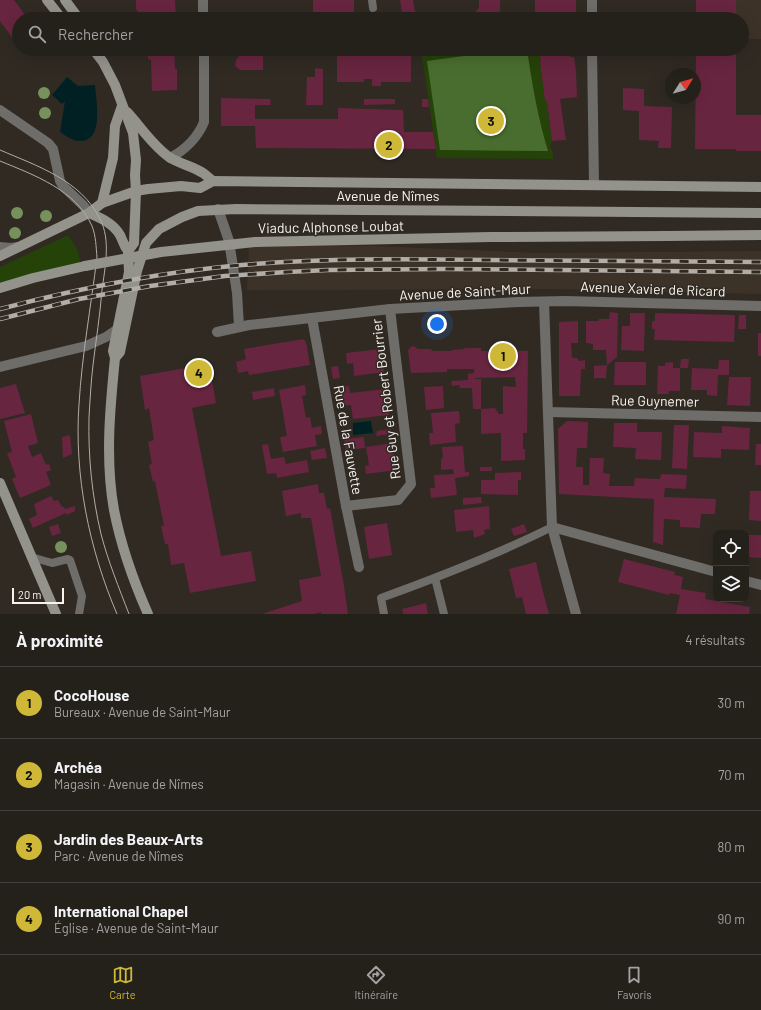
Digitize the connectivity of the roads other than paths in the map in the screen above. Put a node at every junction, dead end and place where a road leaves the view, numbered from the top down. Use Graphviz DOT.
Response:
graph roads {
  1 [pos="46,0"];
  2 [pos="66,0"];
  3 [pos="203,0"];
  4 [pos="592,0"];
  5 [pos="56,12"];
  6 [pos="75,12"];
  7 [pos="203,12"];
  8 [pos="592,12"];
  9 [pos="98,56"];
  10 [pos="204,56"];
  11 [pos="592,56"];
  12 [pos="122,106"];
  13 [pos="0,110"];
  14 [pos="170,158"];
  15 [pos="213,181"];
  16 [pos="594,186"];
  17 [pos="761,187"];
  18 [pos="136,191"];
  19 [pos="102,203"];
  20 [pos="218,209"];
  21 [pos="89,213"];
  22 [pos="761,213"];
  23 [pos="761,235"];
  24 [pos="0,247"];
  25 [pos="18,247"];
  26 [pos="128,251"];
  27 [pos="0,256"];
  28 [pos="0,288"];
  29 [pos="544,302"];
  30 [pos="761,306"];
  31 [pos="390,310"];
  32 [pos="312,318"];
  33 [pos="239,326"];
  34 [pos="121,327"];
  35 [pos="217,332"];
  36 [pos="0,367"];
  37 [pos="548,412"];
  38 [pos="761,417"];
  39 [pos="0,483"];
  40 [pos="346,506"];
  41 [pos="552,527"];
  42 [pos="31,557"];
  43 [pos="359,567"];
  44 [pos="713,571"];
  45 [pos="435,578"];
  46 [pos="749,582"];
  47 [pos="761,585"];
  48 [pos="56,614"];
  49 [pos="79,614"];
  50 [pos="148,614"];
  51 [pos="384,614"];
  52 [pos="444,614"];
  53 [pos="576,614"];
  1 -- 5 [label="main road"];
  2 -- 6 [label="main road"];
  3 -- 7 [label="street"];
  4 -- 8 [label="street"];
  9 -- 12 [label="main road"];
  10 -- 14 [label="street"];
  11 -- 16 [label="street"];
  12 -- 14 [label="main road"];
  12 -- 18 [label="main road"];
  12 -- 19 [label="main road"];
  13 -- 21 [label="street"];
  14 -- 15 [label="main road"];
  15 -- 16 [label="main road, Avenue de Nîmes"];
  15 -- 18 [label="main road, Avenue de Nîmes"];
  16 -- 17 [label="main road, Avenue de Nîmes"];
  18 -- 19 [label="main road, Avenue de Nîmes"];
  18 -- 26 [label="main road"];
  19 -- 21 [label="main road, Avenue de Nîmes"];
  20 -- 22 [label="main road, Avenue de Nîmes"];
  20 -- 33 [label="street"];
  20 -- 34 [label="main road, Avenue de Nîmes"];
  21 -- 25 [label="main road, Avenue de Nîmes"];
  21 -- 26 [label="main road"];
  23 -- 28 [label="main road, Viaduc Alphonse Loubat, bridge"];
  24 -- 25 [label="street"];
  25 -- 27 [label="main road, Avenue de Nîmes"];
  26 -- 34 [label="main road"];
  29 -- 30 [label="street, Avenue Xavier de Ricard"];
  29 -- 31 [label="street, Avenue de Saint-Maur"];
  29 -- 37 [label="street, Avenue de Saint-Maur"];
  31 -- 32 [label="street, Avenue de Saint-Maur"];
  31 -- 40 [label="street, Rue Guy et Robert Bourrier"];
  32 -- 33 [label="street, Avenue de Saint-Maur"];
  32 -- 40 [label="street, Rue de la Fauvette"];
  33 -- 35 [label="street, Avenue de Saint-Maur"];
  34 -- 36 [label="street"];
  34 -- 50 [label="main road, Avenue de Nîmes"];
  37 -- 38 [label="street, Rue Guynemer"];
  37 -- 41 [label="street, Avenue de Saint-Maur"];
  39 -- 42 [label="main road"];
  40 -- 43 [label="street, Rue de la Fauvette"];
  41 -- 44 [label="street"];
  41 -- 45 [label="lane"];
  41 -- 53 [label="street, Avenue de Saint-Maur"];
  42 -- 48 [label="main road"];
  42 -- 49 [label="lane"];
  45 -- 51 [label="lane"];
  45 -- 52 [label="lane"];
  46 -- 47 [label="street"];
}
